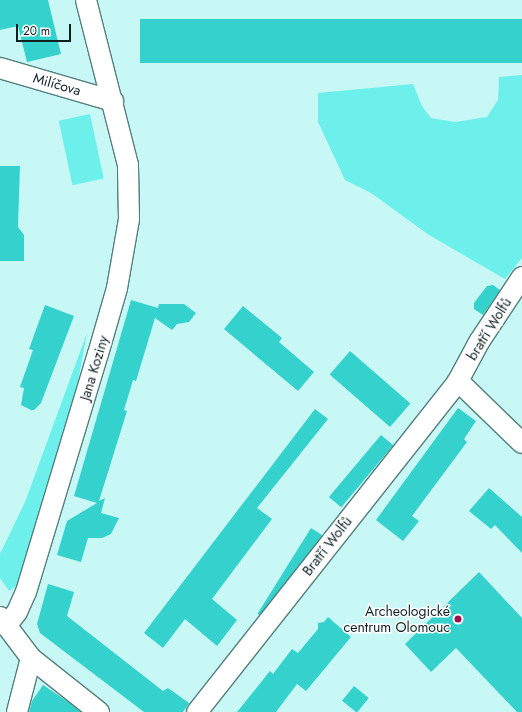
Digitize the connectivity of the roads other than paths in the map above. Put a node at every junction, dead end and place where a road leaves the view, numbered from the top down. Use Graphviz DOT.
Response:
graph roads {
  1 [pos="86,0"];
  2 [pos="0,68"];
  3 [pos="113,101"];
  4 [pos="522,277"];
  5 [pos="458,381"];
  6 [pos="522,443"];
  7 [pos="3,621"];
  8 [pos="30,658"];
  9 [pos="17,712"];
  10 [pos="99,712"];
  11 [pos="197,712"];
  1 -- 3 [label="street, Jana Koziny"];
  2 -- 3 [label="street, Milíčova"];
  3 -- 7 [label="street, Jana Koziny"];
  4 -- 5 [label="street, bratří Wolfů"];
  5 -- 6 [label="street"];
  5 -- 11 [label="street, Bratří Wolfů"];
  7 -- 8 [label="street"];
  8 -- 9 [label="street"];
  8 -- 10 [label="street"];
}
